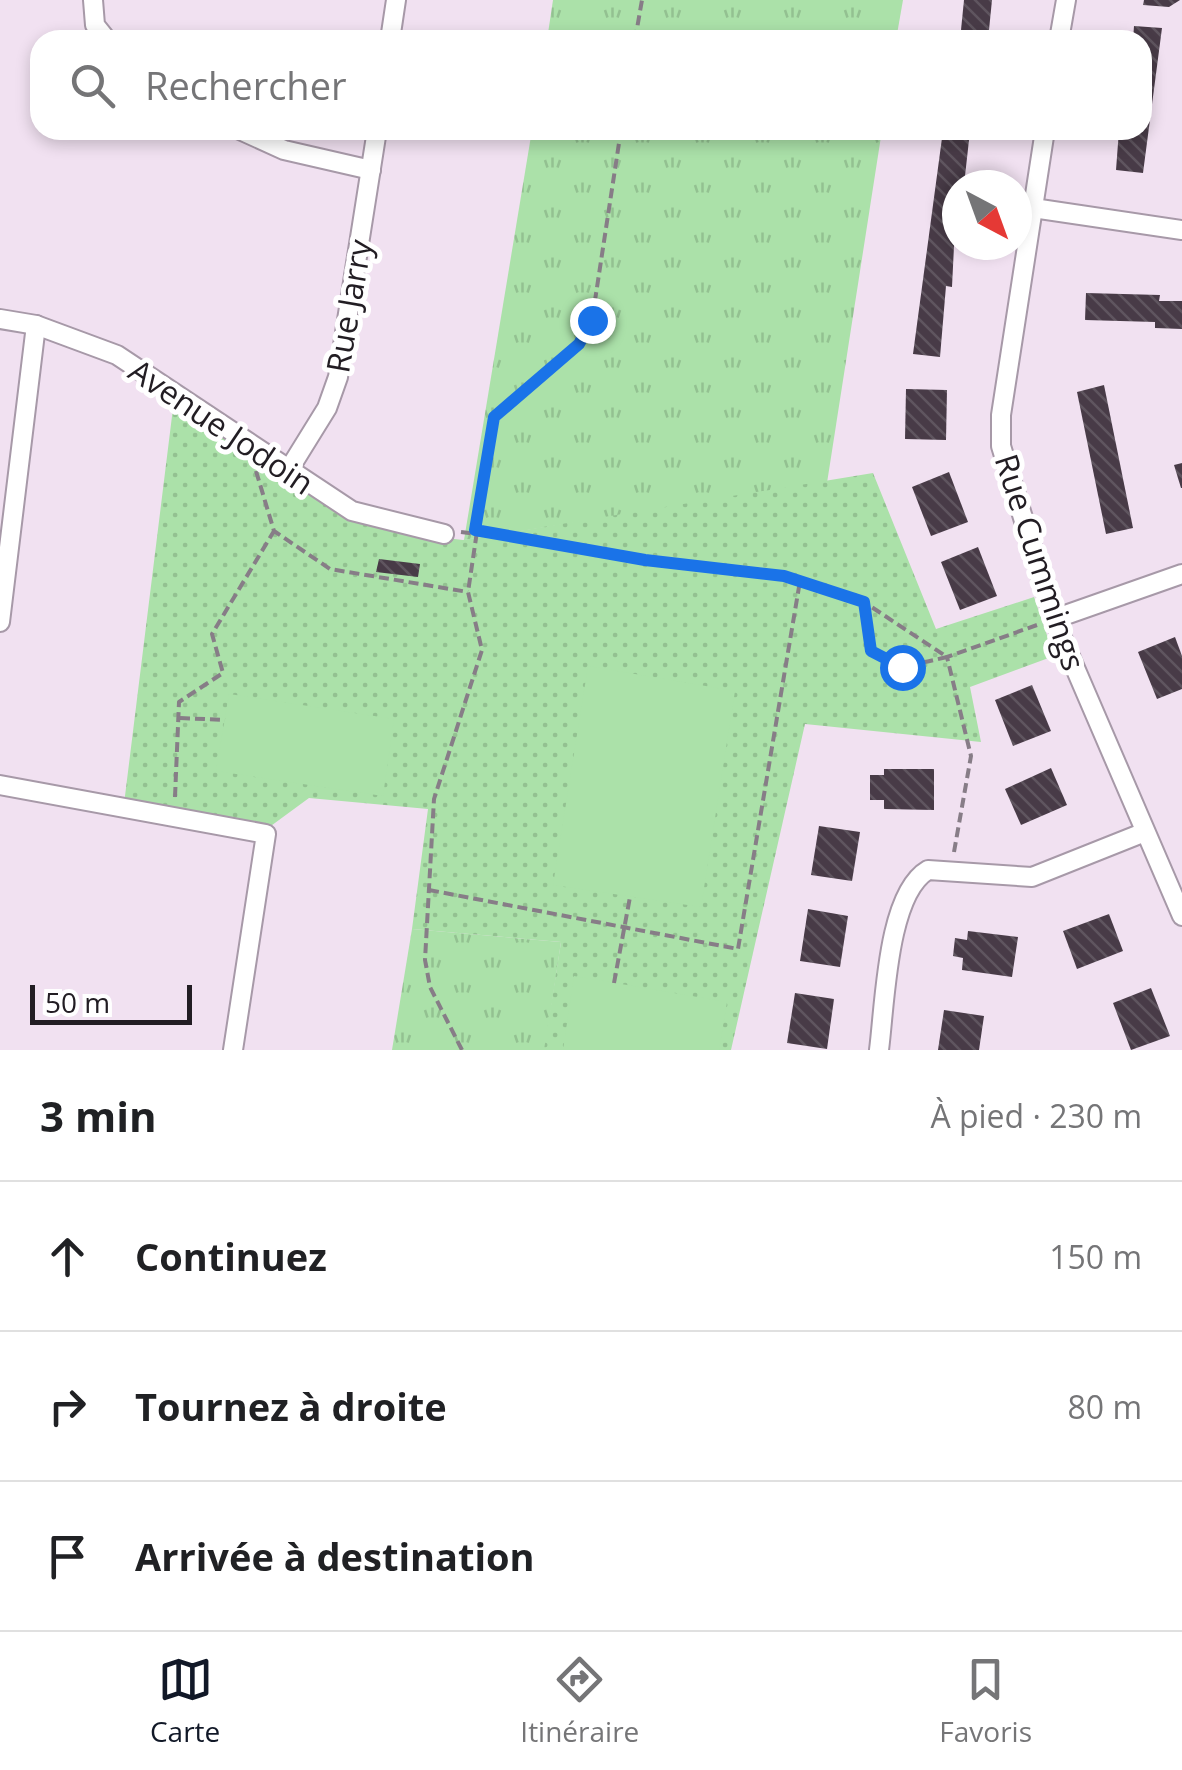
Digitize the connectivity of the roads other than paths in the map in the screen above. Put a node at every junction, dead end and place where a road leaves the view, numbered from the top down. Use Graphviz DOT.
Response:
graph roads {
  1 [pos="93,0"];
  2 [pos="396,0"];
  3 [pos="1066,0"];
  4 [pos="100,30"];
  5 [pos="392,30"];
  6 [pos="1062,30"];
  7 [pos="262,140"];
  8 [pos="376,140"];
  9 [pos="1043,140"];
  10 [pos="371,170"];
  11 [pos="1033,208"];
  12 [pos="1182,230"];
  13 [pos="0,319"];
  14 [pos="36,324"];
  15 [pos="288,471"];
  16 [pos="444,534"];
  17 [pos="1182,574"];
  18 [pos="1054,619"];
  19 [pos="0,622"];
  20 [pos="0,785"];
  21 [pos="1145,832"];
  22 [pos="1182,916"];
  23 [pos="233,1050"];
  24 [pos="879,1050"];
  1 -- 4 [label="street"];
  2 -- 5 [label="street"];
  3 -- 6 [label="street"];
  7 -- 10 [label="street"];
  8 -- 10 [label="street, Rue Jarry"];
  9 -- 11 [label="street, Rue Cummings"];
  10 -- 15 [label="street, Rue Jarry"];
  11 -- 12 [label="street"];
  11 -- 18 [label="street, Rue Cummings"];
  13 -- 14 [label="street, Avenue Jodoin"];
  14 -- 15 [label="street, Avenue Jodoin"];
  14 -- 19 [label="street"];
  15 -- 16 [label="street, Avenue Jodoin"];
  17 -- 18 [label="street"];
  18 -- 21 [label="street, Rue Cummings"];
  20 -- 23 [label="street"];
  21 -- 22 [label="street, Rue Cummings"];
  21 -- 24 [label="street"];
}
